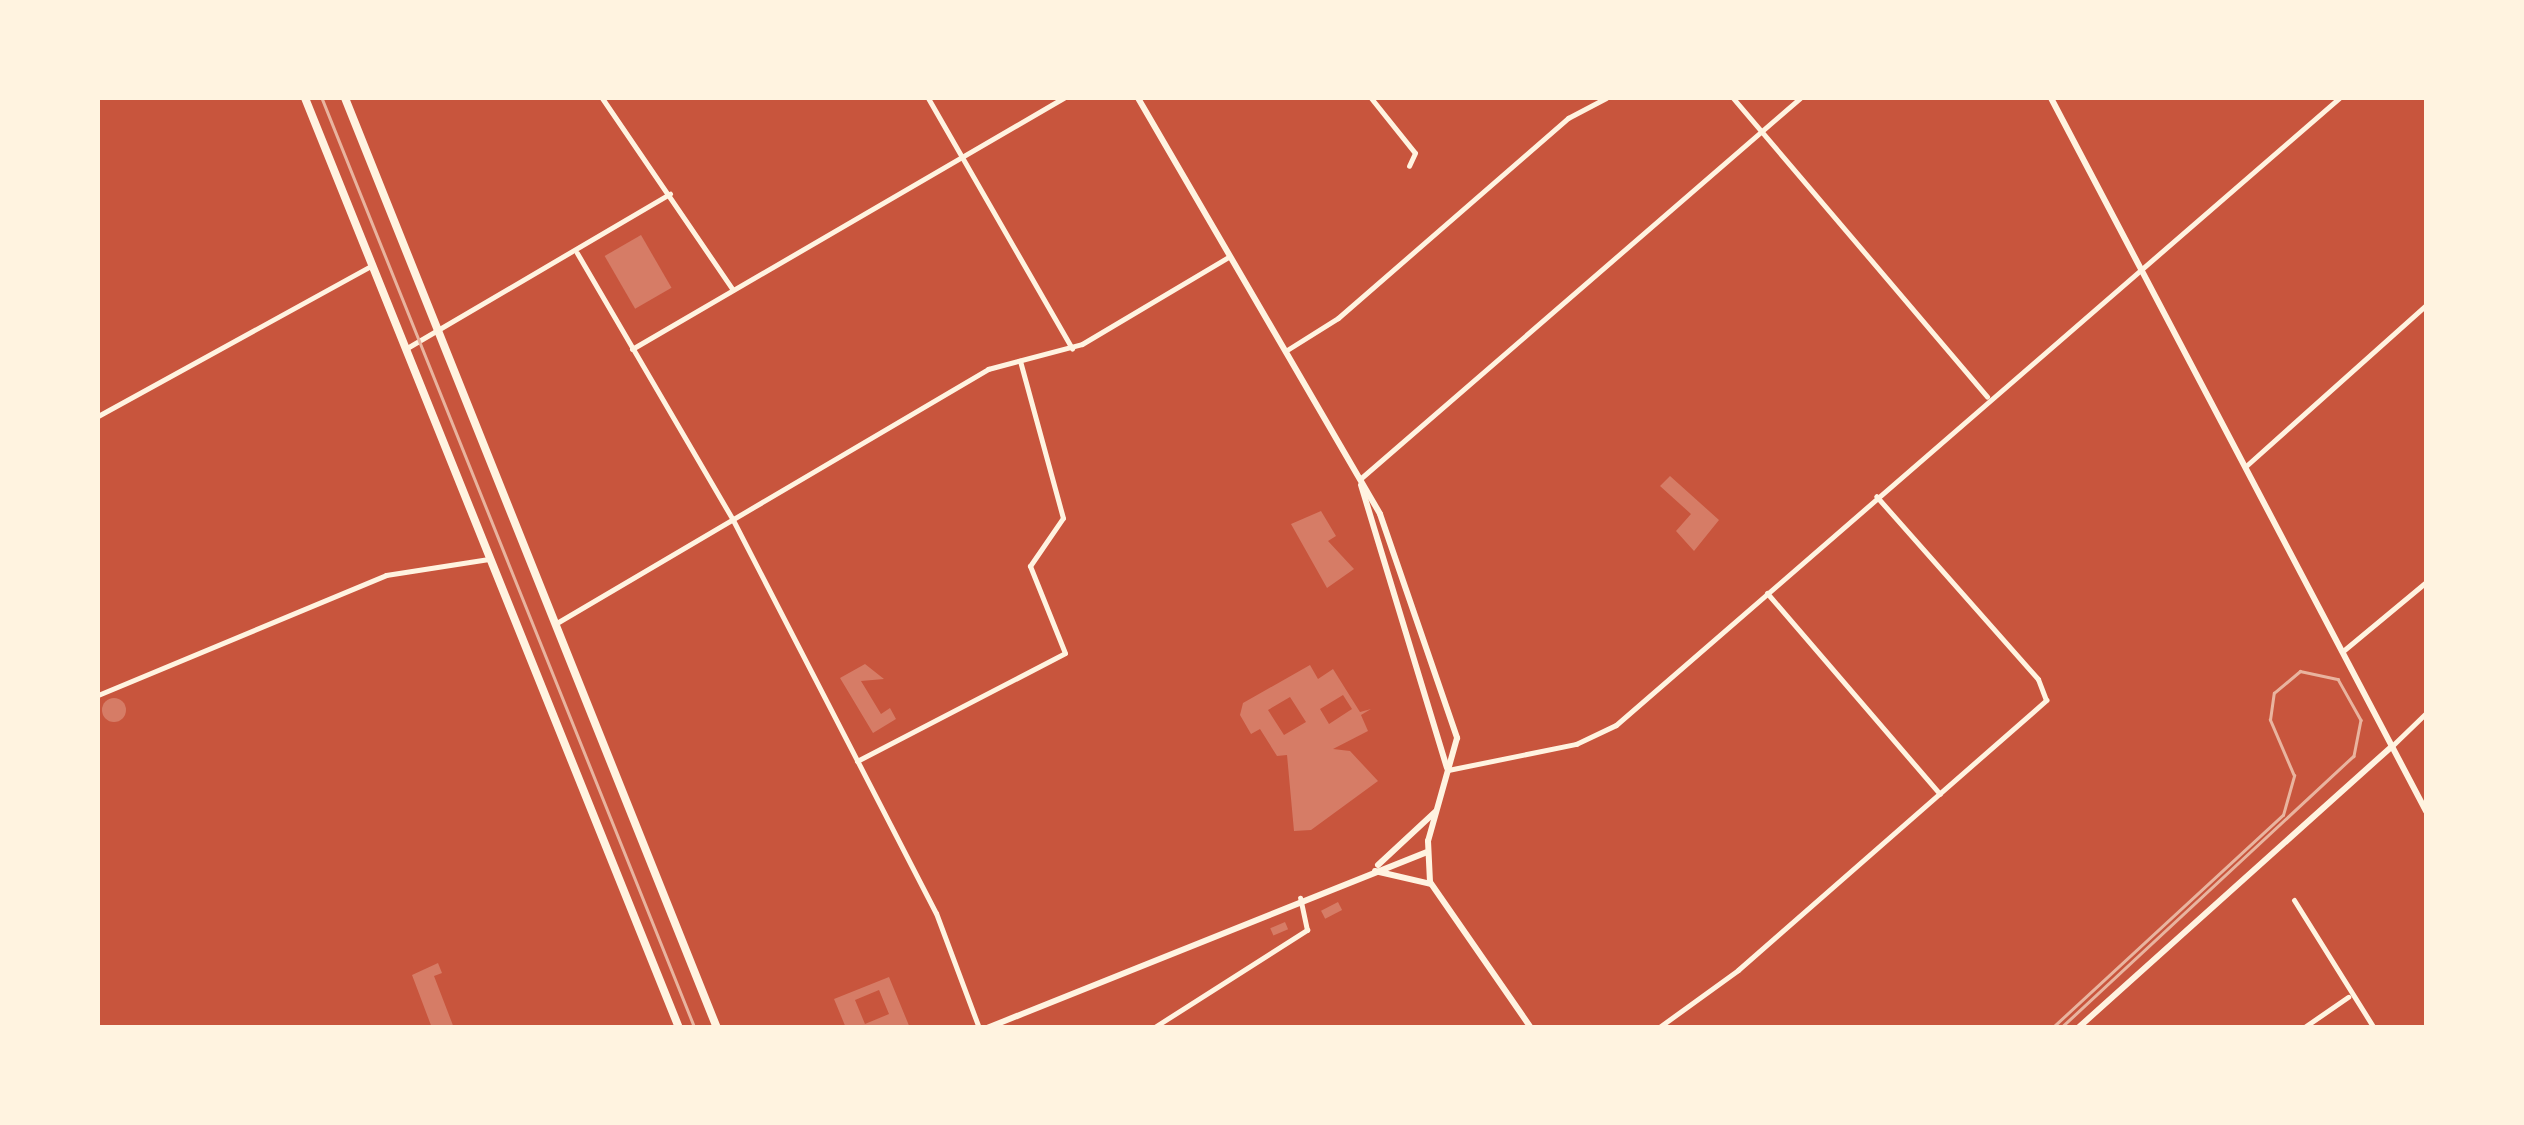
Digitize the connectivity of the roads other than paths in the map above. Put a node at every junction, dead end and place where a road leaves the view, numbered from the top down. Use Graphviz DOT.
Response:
graph roads {
  1 [pos="305,98"];
  2 [pos="345,98"];
  3 [pos="602,98"];
  4 [pos="928,98"];
  5 [pos="1064,98"];
  6 [pos="1138,98"];
  7 [pos="1371,98"];
  8 [pos="1606,98"];
  9 [pos="1733,98"];
  10 [pos="1800,98"];
  11 [pos="2052,98"];
  12 [pos="2339,98"];
  13 [pos="1758,136"];
  14 [pos="962,157"];
  15 [pos="1409,166"];
  16 [pos="670,194"];
  17 [pos="577,253"];
  18 [pos="1232,255"];
  19 [pos="373,264"];
  20 [pos="2140,266"];
  21 [pos="733,290"];
  22 [pos="2426,305"];
  23 [pos="439,335"];
  24 [pos="407,348"];
  25 [pos="1072,348"];
  26 [pos="632,349"];
  27 [pos="1287,350"];
  28 [pos="1020,361"];
  29 [pos="1988,396"];
  30 [pos="98,416"];
  31 [pos="2246,466"];
  32 [pos="1360,479"];
  33 [pos="1876,496"];
  34 [pos="733,520"];
  35 [pos="491,558"];
  36 [pos="2426,582"];
  37 [pos="1767,593"];
  38 [pos="555,624"];
  39 [pos="2343,651"];
  40 [pos="98,695"];
  41 [pos="2426,713"];
  42 [pos="2392,746"];
  43 [pos="857,761"];
  44 [pos="1448,770"];
  45 [pos="1940,794"];
  46 [pos="1436,810"];
  47 [pos="2426,811"];
  48 [pos="1426,852"];
  49 [pos="1369,871"];
  50 [pos="1431,884"];
  51 [pos="1300,898"];
  52 [pos="2294,900"];
  53 [pos="2348,997"];
  54 [pos="680,1028"];
  55 [pos="717,1028"];
  56 [pos="979,1028"];
  57 [pos="987,1028"];
  58 [pos="1153,1028"];
  59 [pos="1530,1028"];
  60 [pos="1658,1028"];
  61 [pos="2078,1028"];
  62 [pos="2303,1028"];
  63 [pos="2374,1028"];
  1 -- 19 [label="main road"];
  2 -- 23 [label="main road"];
  3 -- 21 [label="street"];
  4 -- 14 [label="street"];
  5 -- 14 [label="street"];
  6 -- 18 [label="street"];
  7 -- 15 [label="street"];
  8 -- 27 [label="street"];
  9 -- 13 [label="street"];
  10 -- 13 [label="street"];
  11 -- 20 [label="street"];
  12 -- 20 [label="street"];
  13 -- 29 [label="street"];
  13 -- 32 [label="street"];
  14 -- 21 [label="street"];
  14 -- 25 [label="street"];
  16 -- 17 [label="street"];
  17 -- 23 [label="street"];
  17 -- 26 [label="street"];
  18 -- 25 [label="street"];
  18 -- 27 [label="street"];
  19 -- 24 [label="main road"];
  19 -- 30 [label="street"];
  20 -- 29 [label="street"];
  20 -- 31 [label="street"];
  21 -- 26 [label="street"];
  22 -- 31 [label="street"];
  23 -- 24 [label="street"];
  23 -- 38 [label="main road"];
  24 -- 35 [label="main road"];
  25 -- 28 [label="street"];
  26 -- 34 [label="street"];
  27 -- 32 [label="street"];
  28 -- 34 [label="street"];
  28 -- 43 [label="street"];
  29 -- 33 [label="street"];
  31 -- 39 [label="street"];
  32 -- 44 [label="street"];
  32 -- 44 [label="street"];
  33 -- 37 [label="street"];
  33 -- 45 [label="street"];
  34 -- 38 [label="street"];
  34 -- 43 [label="street"];
  35 -- 40 [label="street"];
  35 -- 54 [label="main road"];
  36 -- 39 [label="street"];
  37 -- 44 [label="street"];
  37 -- 45 [label="street"];
  38 -- 55 [label="main road"];
  39 -- 42 [label="street"];
  41 -- 42 [label="street"];
  42 -- 47 [label="street"];
  42 -- 61 [label="street"];
  43 -- 56 [label="street"];
  44 -- 46 [label="street"];
  45 -- 60 [label="street"];
  46 -- 48 [label="street"];
  46 -- 49 [label="street"];
  48 -- 49 [label="street"];
  48 -- 50 [label="street"];
  49 -- 50 [label="street"];
  49 -- 51 [label="street"];
  50 -- 59 [label="street"];
  51 -- 57 [label="street"];
  51 -- 58 [label="street"];
  52 -- 53 [label="street"];
  53 -- 62 [label="street"];
  53 -- 63 [label="street"];
}
